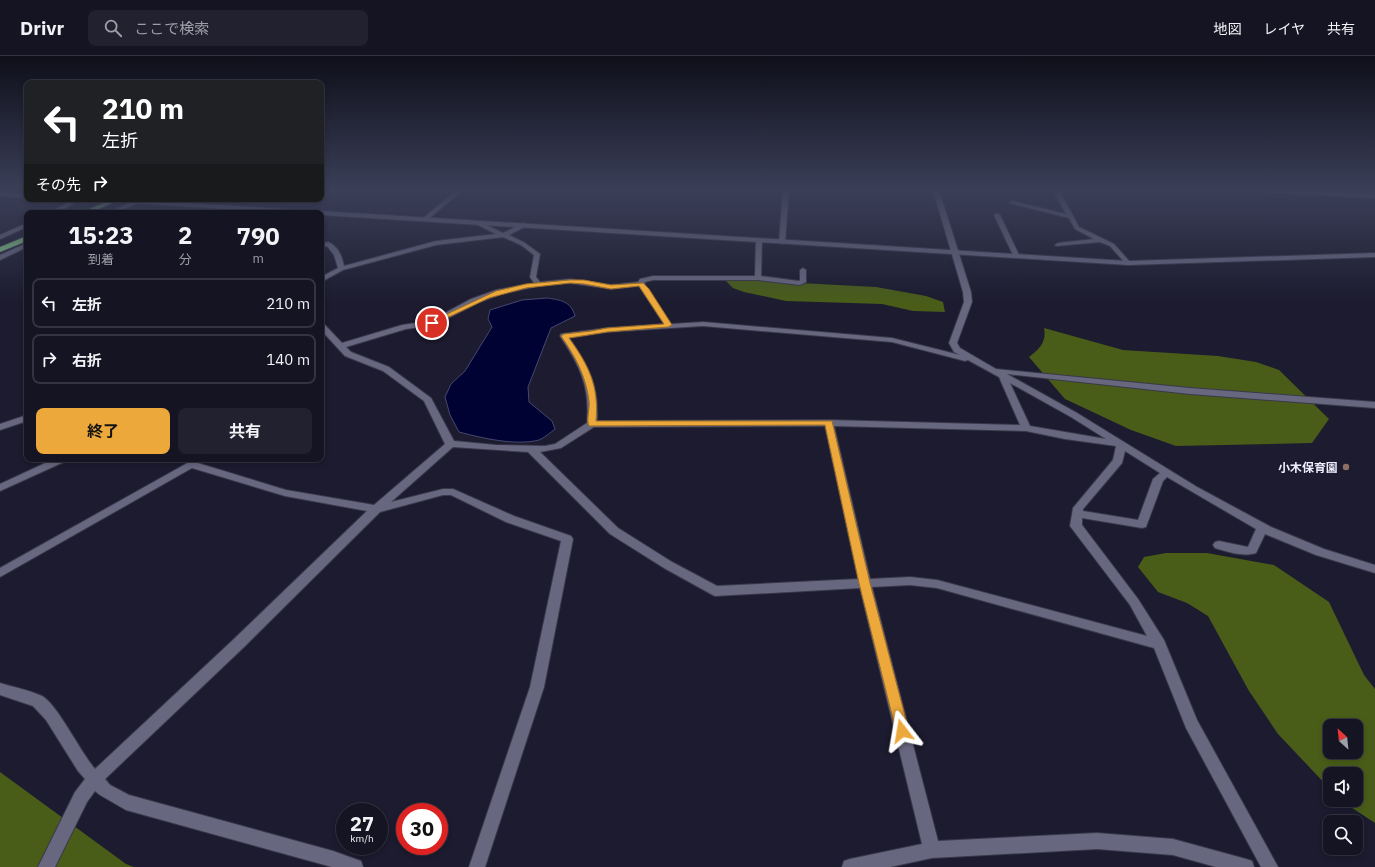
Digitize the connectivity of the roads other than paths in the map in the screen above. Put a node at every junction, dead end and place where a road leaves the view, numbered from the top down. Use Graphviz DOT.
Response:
graph roads {
  1 [pos="20,228"];
  2 [pos="486,228"];
  3 [pos="520,228"];
  4 [pos="555,228"];
  5 [pos="783,228"];
  6 [pos="947,228"];
  7 [pos="1004,228"];
  8 [pos="1078,228"];
  9 [pos="24,234"];
  10 [pos="504,235"];
  11 [pos="1,236"];
  12 [pos="24,239"];
  13 [pos="759,240"];
  14 [pos="1100,240"];
  15 [pos="782,242"];
  16 [pos="0,244"];
  17 [pos="324,245"];
  18 [pos="1058,245"];
  19 [pos="24,246"];
  20 [pos="0,250"];
  21 [pos="955,253"];
  22 [pos="1375,255"];
  23 [pos="1017,257"];
  24 [pos="0,258"];
  25 [pos="1128,263"];
  26 [pos="341,269"];
  27 [pos="803,270"];
  28 [pos="324,277"];
  29 [pos="758,278"];
  30 [pos="538,284"];
  31 [pos="641,284"];
  32 [pos="668,325"];
  33 [pos="324,329"];
  34 [pos="340,346"];
  35 [pos="975,361"];
  36 [pos="992,370"];
  37 [pos="1002,375"];
  38 [pos="1375,405"];
  39 [pos="24,419"];
  40 [pos="829,423"];
  41 [pos="592,424"];
  42 [pos="0,427"];
  43 [pos="1026,428"];
  44 [pos="450,444"];
  45 [pos="1121,444"];
  46 [pos="531,449"];
  47 [pos="56,462"];
  48 [pos="190,462"];
  49 [pos="1167,472"];
  50 [pos="0,488"];
  51 [pos="376,509"];
  52 [pos="1077,514"];
  53 [pos="1262,527"];
  54 [pos="1219,545"];
  55 [pos="1375,569"];
  56 [pos="0,573"];
  57 [pos="865,583"];
  58 [pos="1159,644"];
  59 [pos="0,689"];
  60 [pos="95,779"];
  61 [pos="932,850"];
  62 [pos="46,867"];
  63 [pos="355,867"];
  64 [pos="477,867"];
  65 [pos="850,867"];
  66 [pos="1246,867"];
  67 [pos="1270,867"];
  1 -- 11 [label="street"];
  2 -- 10 [label="street"];
  3 -- 10 [label="street"];
  4 -- 13 [label="street"];
  5 -- 15 [label="street"];
  6 -- 21 [label="street"];
  7 -- 23 [label="street"];
  8 -- 14 [label="street"];
  9 -- 16 [label="highway"];
  10 -- 26 [label="street"];
  10 -- 30 [label="street"];
  12 -- 20 [label="highway"];
  13 -- 15 [label="street"];
  13 -- 29 [label="street"];
  14 -- 18 [label="street"];
  14 -- 25 [label="street"];
  15 -- 21 [label="street"];
  17 -- 26 [label="street"];
  19 -- 24 [label="street"];
  21 -- 23 [label="street"];
  21 -- 35 [label="street"];
  22 -- 25 [label="street"];
  23 -- 25 [label="street"];
  26 -- 28 [label="street"];
  27 -- 29 [label="street"];
  29 -- 31 [label="street"];
  30 -- 31 [label="street"];
  30 -- 34 [label="street"];
  31 -- 32 [label="street"];
  32 -- 35 [label="street"];
  32 -- 41 [label="street"];
  33 -- 34 [label="street"];
  34 -- 44 [label="street"];
  35 -- 36 [label="street"];
  36 -- 37 [label="street"];
  36 -- 38 [label="street"];
  37 -- 43 [label="street"];
  37 -- 45 [label="street"];
  39 -- 42 [label="street"];
  40 -- 41 [label="street"];
  40 -- 43 [label="street"];
  40 -- 57 [label="street"];
  41 -- 46 [label="street"];
  43 -- 45 [label="street"];
  44 -- 46 [label="street"];
  44 -- 51 [label="street"];
  45 -- 49 [label="street"];
  45 -- 52 [label="street"];
  46 -- 57 [label="street"];
  47 -- 50 [label="street"];
  48 -- 51 [label="street"];
  48 -- 56 [label="street"];
  49 -- 52 [label="street"];
  49 -- 53 [label="street"];
  51 -- 60 [label="street"];
  51 -- 64 [label="street"];
  52 -- 58 [label="street"];
  53 -- 54 [label="street"];
  53 -- 55 [label="street"];
  57 -- 58 [label="street"];
  57 -- 61 [label="street"];
  58 -- 67 [label="street"];
  59 -- 60 [label="street"];
  60 -- 62 [label="street"];
  60 -- 63 [label="street"];
  61 -- 65 [label="street"];
  61 -- 66 [label="street"];
}
